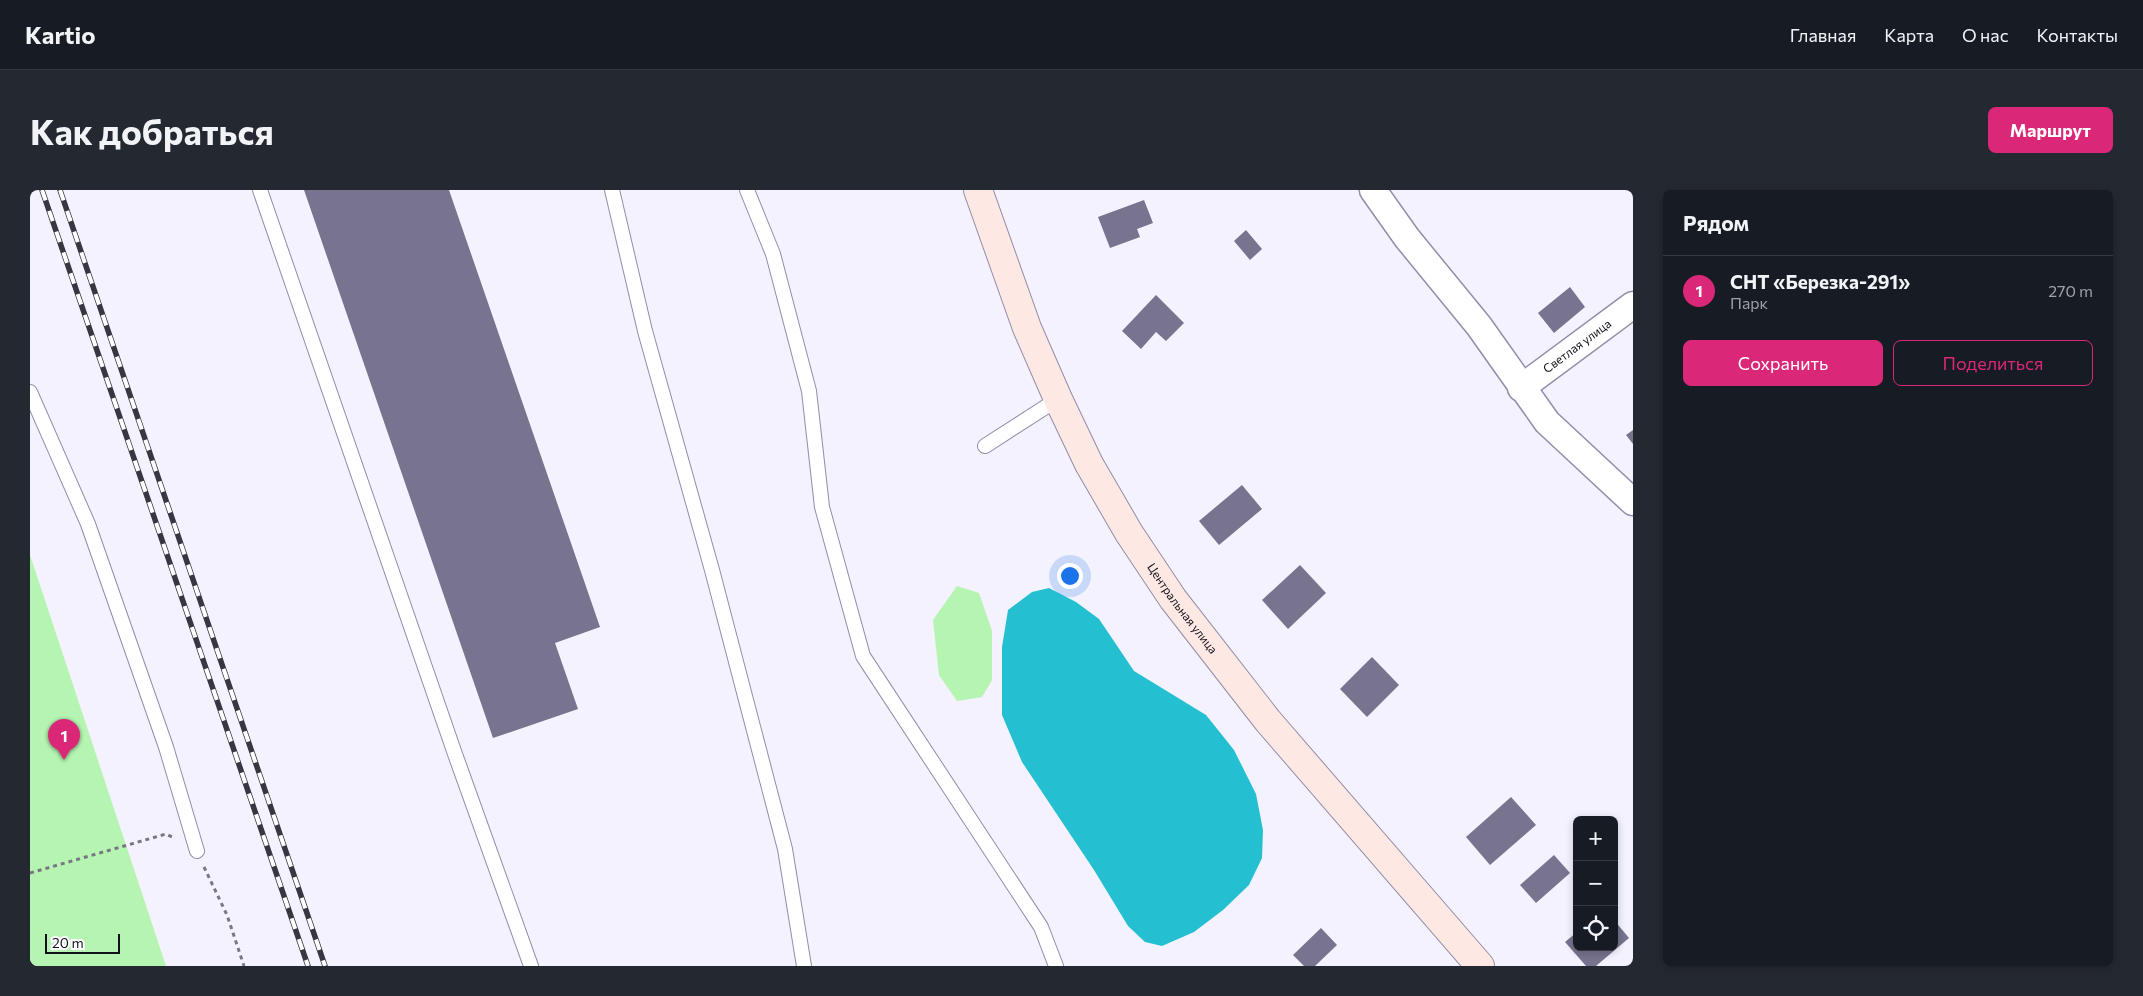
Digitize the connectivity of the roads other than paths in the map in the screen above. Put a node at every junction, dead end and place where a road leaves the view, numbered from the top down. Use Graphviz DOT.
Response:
graph roads {
  1 [pos="260,190"];
  2 [pos="612,190"];
  3 [pos="746,190"];
  4 [pos="978,190"];
  5 [pos="1373,190"];
  6 [pos="1633,305"];
  7 [pos="1521,388"];
  8 [pos="30,392"];
  9 [pos="1058,399"];
  10 [pos="985,446"];
  11 [pos="1633,502"];
  12 [pos="197,851"];
  13 [pos="531,966"];
  14 [pos="804,966"];
  15 [pos="1056,966"];
  16 [pos="1480,966"];
  1 -- 13 [label="lane"];
  2 -- 14 [label="lane"];
  3 -- 15 [label="lane"];
  4 -- 9 [label="main road, Центральная улица"];
  5 -- 7 [label="street"];
  6 -- 7 [label="street, Светлая улица"];
  7 -- 11 [label="street"];
  8 -- 12 [label="lane"];
  9 -- 10 [label="lane"];
  9 -- 16 [label="main road, Центральная улица"];
}
